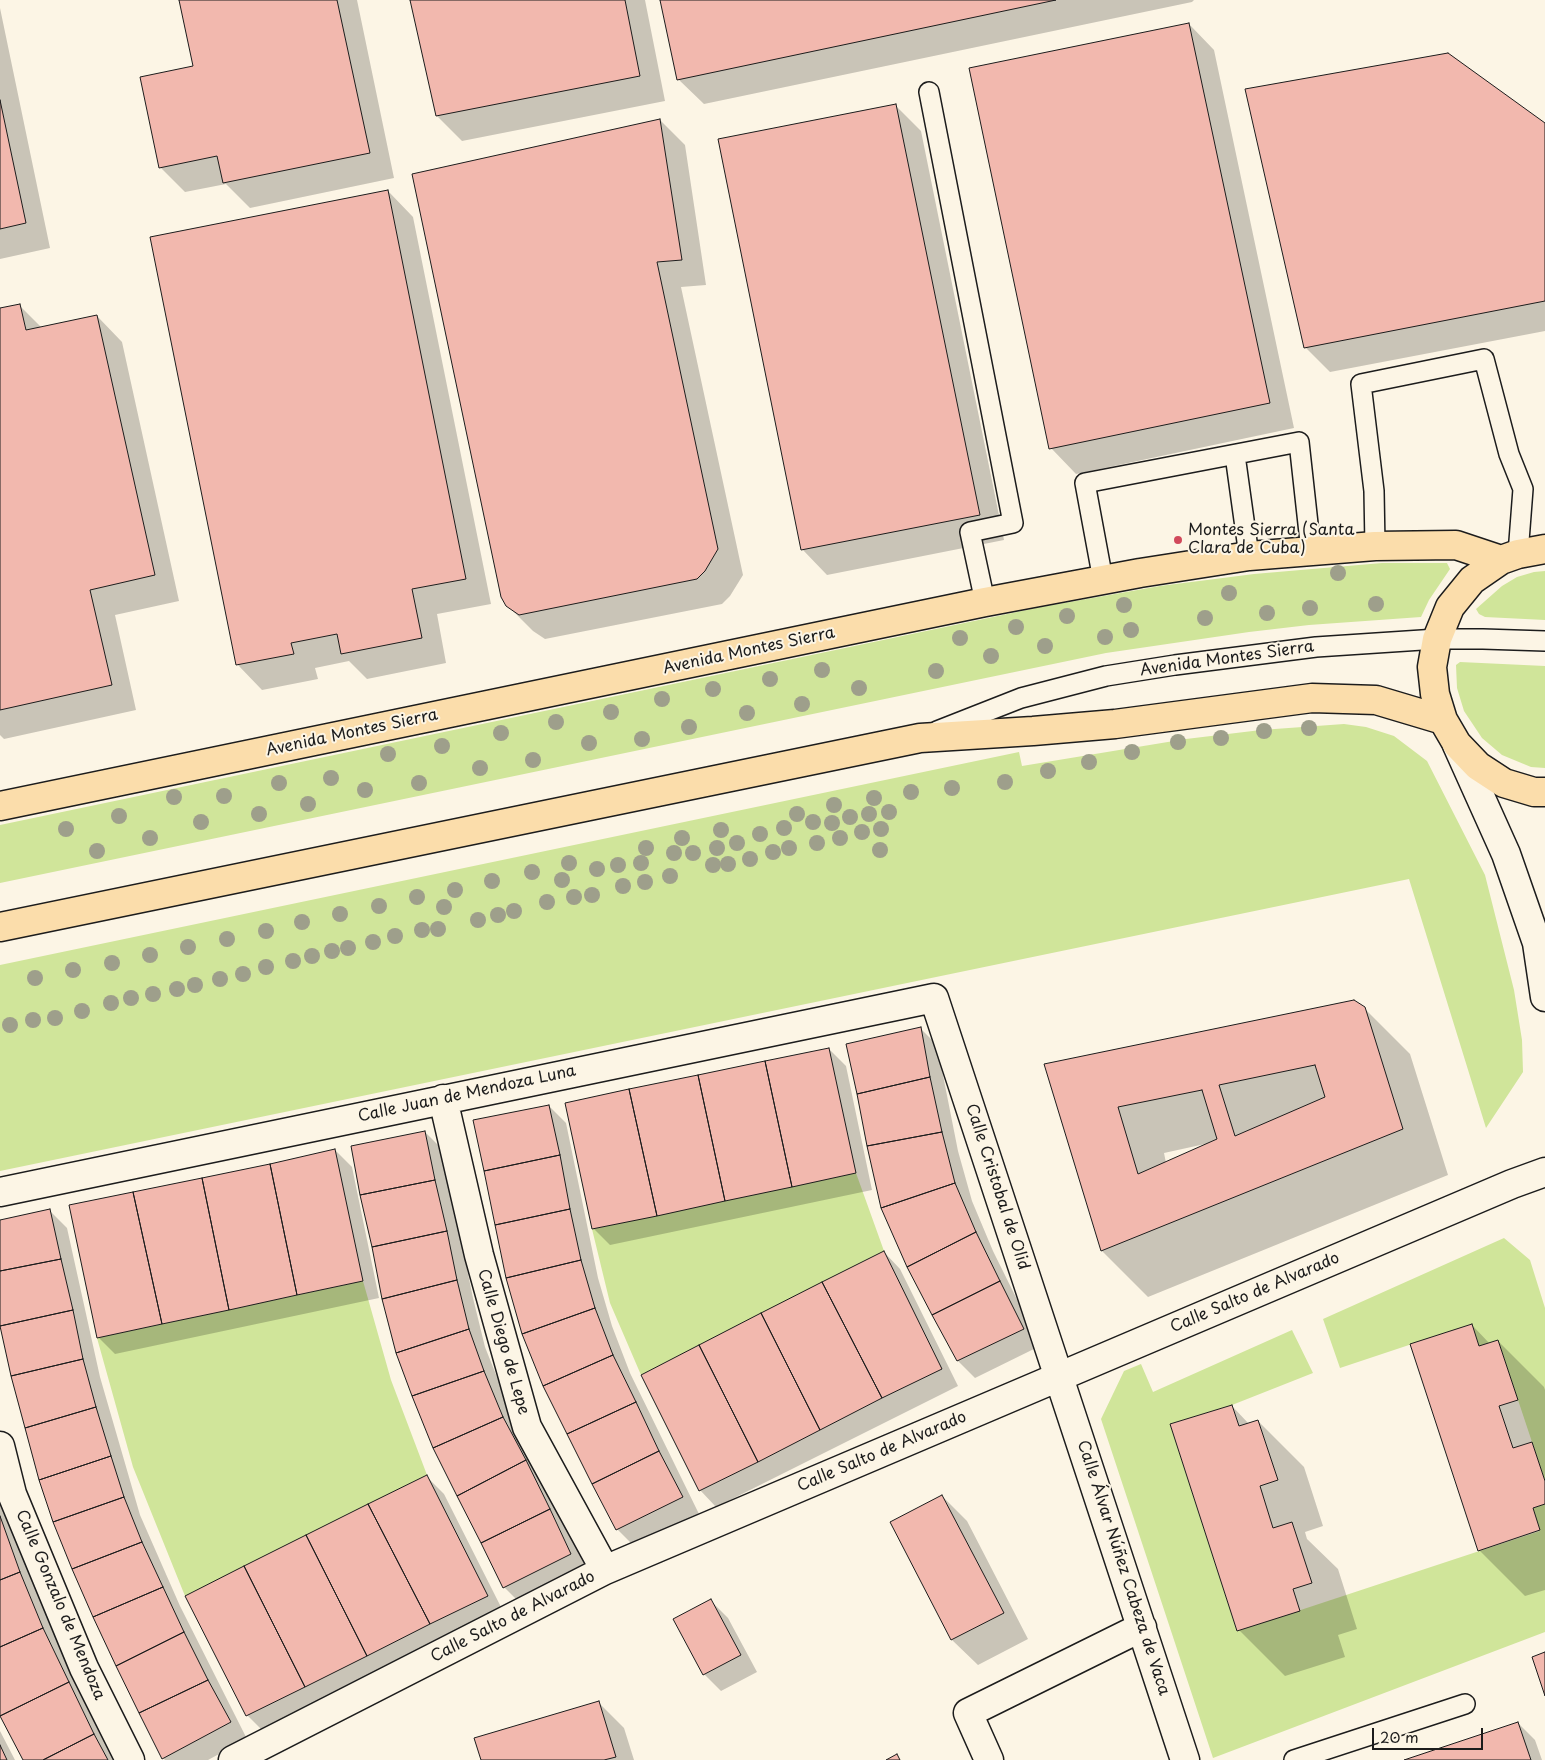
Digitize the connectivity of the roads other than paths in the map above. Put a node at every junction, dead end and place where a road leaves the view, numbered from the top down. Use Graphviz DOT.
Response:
graph roads {
  1 [pos="928,92"];
  2 [pos="1235,455"];
  3 [pos="1375,546"];
  4 [pos="1545,549"];
  5 [pos="1311,551"];
  6 [pos="1249,556"];
  7 [pos="1510,557"];
  8 [pos="1103,580"];
  9 [pos="985,602"];
  10 [pos="1437,639"];
  11 [pos="1545,641"];
  12 [pos="1443,720"];
  13 [pos="920,738"];
  14 [pos="1457,744"];
  15 [pos="1545,792"];
  16 [pos="0,806"];
  17 [pos="0,927"];
  18 [pos="1545,996"];
  19 [pos="934,998"];
  20 [pos="442,1099"];
  21 [pos="1545,1172"];
  22 [pos="0,1192"];
  23 [pos="1060,1377"];
  24 [pos="0,1446"];
  25 [pos="605,1570"];
  26 [pos="1142,1627"];
  27 [pos="1465,1704"];
  28 [pos="130,1760"];
  29 [pos="233,1760"];
  30 [pos="990,1760"];
  31 [pos="1185,1760"];
  32 [pos="1294,1760"];
  1 -- 9 [label="lane"];
  2 -- 5 [label="lane"];
  2 -- 6 [label="lane"];
  2 -- 8 [label="lane"];
  3 -- 5 [label="main road, Avenida Montes Sierra"];
  3 -- 7 [label="main road, Avenida Montes Sierra"];
  3 -- 7 [label="lane"];
  4 -- 7 [label="main road"];
  5 -- 6 [label="main road, Avenida Montes Sierra"];
  6 -- 8 [label="main road, Avenida Montes Sierra"];
  7 -- 10 [label="main road"];
  8 -- 9 [label="main road, Avenida Montes Sierra"];
  9 -- 16 [label="main road, Avenida Montes Sierra"];
  10 -- 11 [label="lane, Avenida Montes Sierra"];
  10 -- 12 [label="main road"];
  10 -- 13 [label="lane, Avenida Montes Sierra"];
  12 -- 13 [label="main road, Avenida Montes Sierra"];
  12 -- 14 [label="main road"];
  13 -- 17 [label="main road, Avenida Montes Sierra"];
  14 -- 15 [label="main road"];
  14 -- 18 [label="street"];
  19 -- 20 [label="street, Calle Juan de Mendoza Luna"];
  19 -- 23 [label="street, Calle Cristobal de Olid"];
  20 -- 22 [label="street, Calle Juan de Mendoza Luna"];
  20 -- 25 [label="street, Calle Diego de Lepe"];
  21 -- 23 [label="street, Calle Salto de Alvarado"];
  23 -- 25 [label="street, Calle Salto de Alvarado"];
  23 -- 26 [label="street, Calle Álvar Núñez Cabeza de Vaca"];
  24 -- 28 [label="street, Calle Gonzalo de Mendoza"];
  25 -- 29 [label="street, Calle Salto de Alvarado"];
  26 -- 30 [label="street"];
  26 -- 31 [label="street, Calle Álvar Núñez Cabeza de Vaca"];
  27 -- 32 [label="lane"];
}
